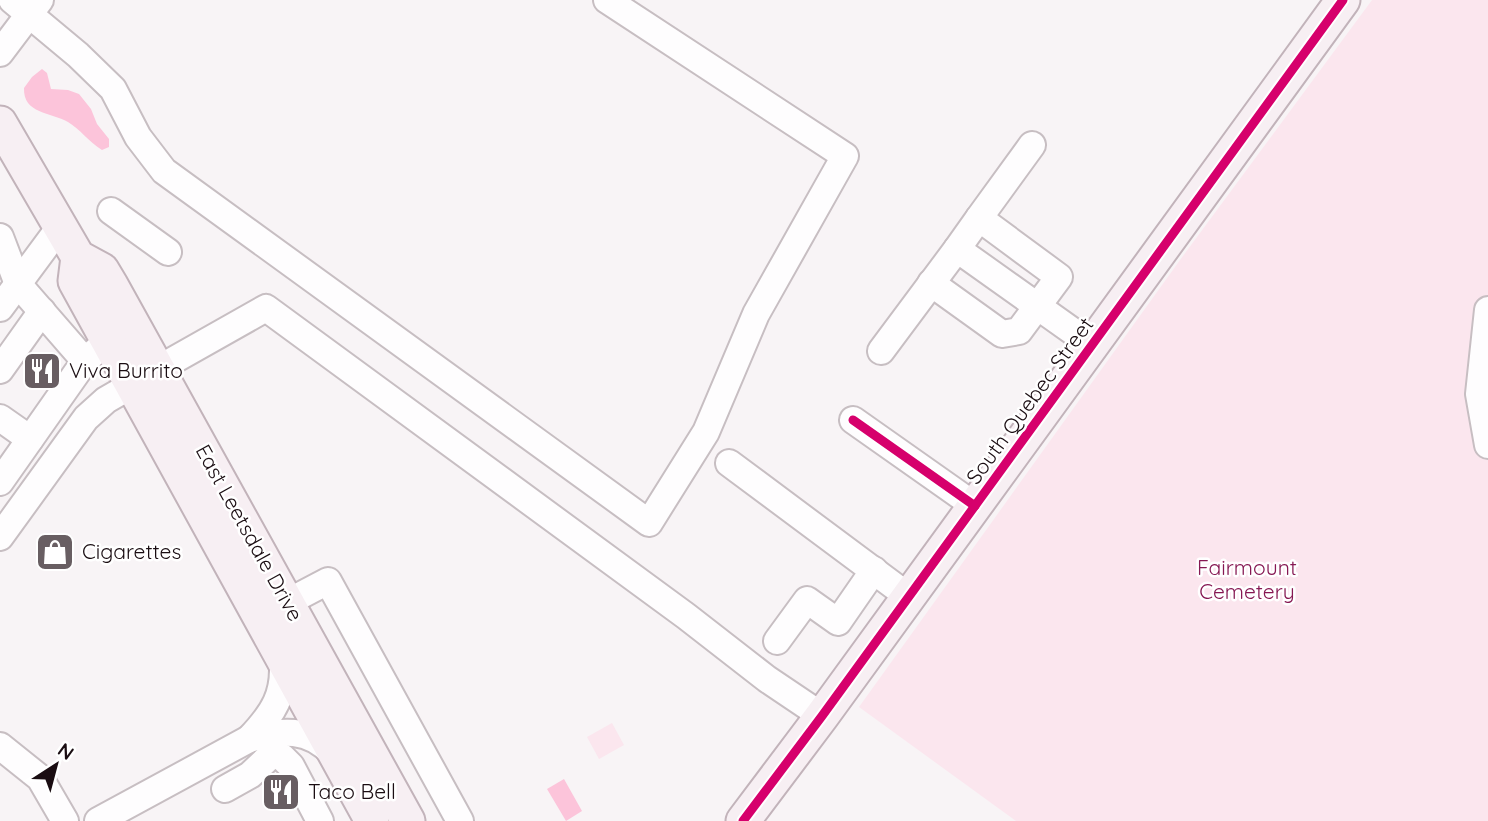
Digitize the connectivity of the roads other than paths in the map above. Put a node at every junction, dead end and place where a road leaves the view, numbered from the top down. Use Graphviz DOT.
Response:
graph roads {
  1 [pos="607,0"];
  2 [pos="1343,0"];
  3 [pos="27,5"];
  4 [pos="0,53"];
  5 [pos="0,124"];
  6 [pos="1032,145"];
  7 [pos="111,211"];
  8 [pos="979,218"];
  9 [pos="60,227"];
  10 [pos="0,237"];
  11 [pos="957,249"];
  12 [pos="168,252"];
  13 [pos="78,257"];
  14 [pos="931,283"];
  15 [pos="18,284"];
  16 [pos="1038,306"];
  17 [pos="0,308"];
  18 [pos="1488,310"];
  19 [pos="42,311"];
  20 [pos="1092,345"];
  21 [pos="96,351"];
  22 [pos="881,352"];
  23 [pos="0,370"];
  24 [pos="145,377"];
  25 [pos="0,418"];
  26 [pos="853,420"];
  27 [pos="30,439"];
  28 [pos="1488,445"];
  29 [pos="729,463"];
  30 [pos="0,481"];
  31 [pos="975,506"];
  32 [pos="0,537"];
  33 [pos="874,570"];
  34 [pos="909,597"];
  35 [pos="288,603"];
  36 [pos="777,641"];
  37 [pos="282,657"];
  38 [pos="822,716"];
  39 [pos="249,739"];
  40 [pos="0,746"];
  41 [pos="339,761"];
  42 [pos="225,789"];
  43 [pos="746,820"];
  44 [pos="65,821"];
  45 [pos="98,821"];
  46 [pos="320,821"];
  47 [pos="372,821"];
  48 [pos="408,821"];
  49 [pos="460,821"];
  1 -- 3 [label="street"];
  2 -- 20 [label="main road, South Quebec Street"];
  3 -- 4 [label="street"];
  5 -- 9 [label="main road, East Leetsdale Drive"];
  6 -- 8 [label="street"];
  7 -- 12 [label="street"];
  8 -- 11 [label="street"];
  8 -- 16 [label="street"];
  9 -- 13 [label="main road, East Leetsdale Drive"];
  9 -- 15 [label="street"];
  10 -- 15 [label="street"];
  11 -- 14 [label="street"];
  11 -- 16 [label="street"];
  13 -- 21 [label="main road, East Leetsdale Drive"];
  13 -- 24 [label="main road, East Leetsdale Drive"];
  14 -- 16 [label="street"];
  14 -- 22 [label="street"];
  15 -- 17 [label="street"];
  15 -- 19 [label="street"];
  16 -- 20 [label="street"];
  18 -- 28 [label="street"];
  19 -- 21 [label="street"];
  19 -- 23 [label="street"];
  20 -- 31 [label="main road, South Quebec Street"];
  21 -- 24 [label="main road, East Leetsdale Drive"];
  21 -- 27 [label="street"];
  24 -- 32 [label="street"];
  24 -- 35 [label="main road, East Leetsdale Drive"];
  24 -- 37 [label="main road, East Leetsdale Drive"];
  24 -- 38 [label="street"];
  25 -- 27 [label="street"];
  26 -- 31 [label="street"];
  27 -- 30 [label="street"];
  29 -- 33 [label="street"];
  31 -- 34 [label="main road, South Quebec Street"];
  33 -- 34 [label="street"];
  33 -- 36 [label="street"];
  34 -- 38 [label="main road, South Quebec Street"];
  35 -- 48 [label="main road, East Leetsdale Drive"];
  35 -- 49 [label="street"];
  37 -- 39 [label="street"];
  37 -- 41 [label="main road, East Leetsdale Drive"];
  38 -- 43 [label="main road, South Quebec Street"];
  39 -- 41 [label="street"];
  39 -- 45 [label="street"];
  40 -- 44 [label="street"];
  41 -- 47 [label="main road, East Leetsdale Drive"];
  42 -- 46 [label="street"];
}
